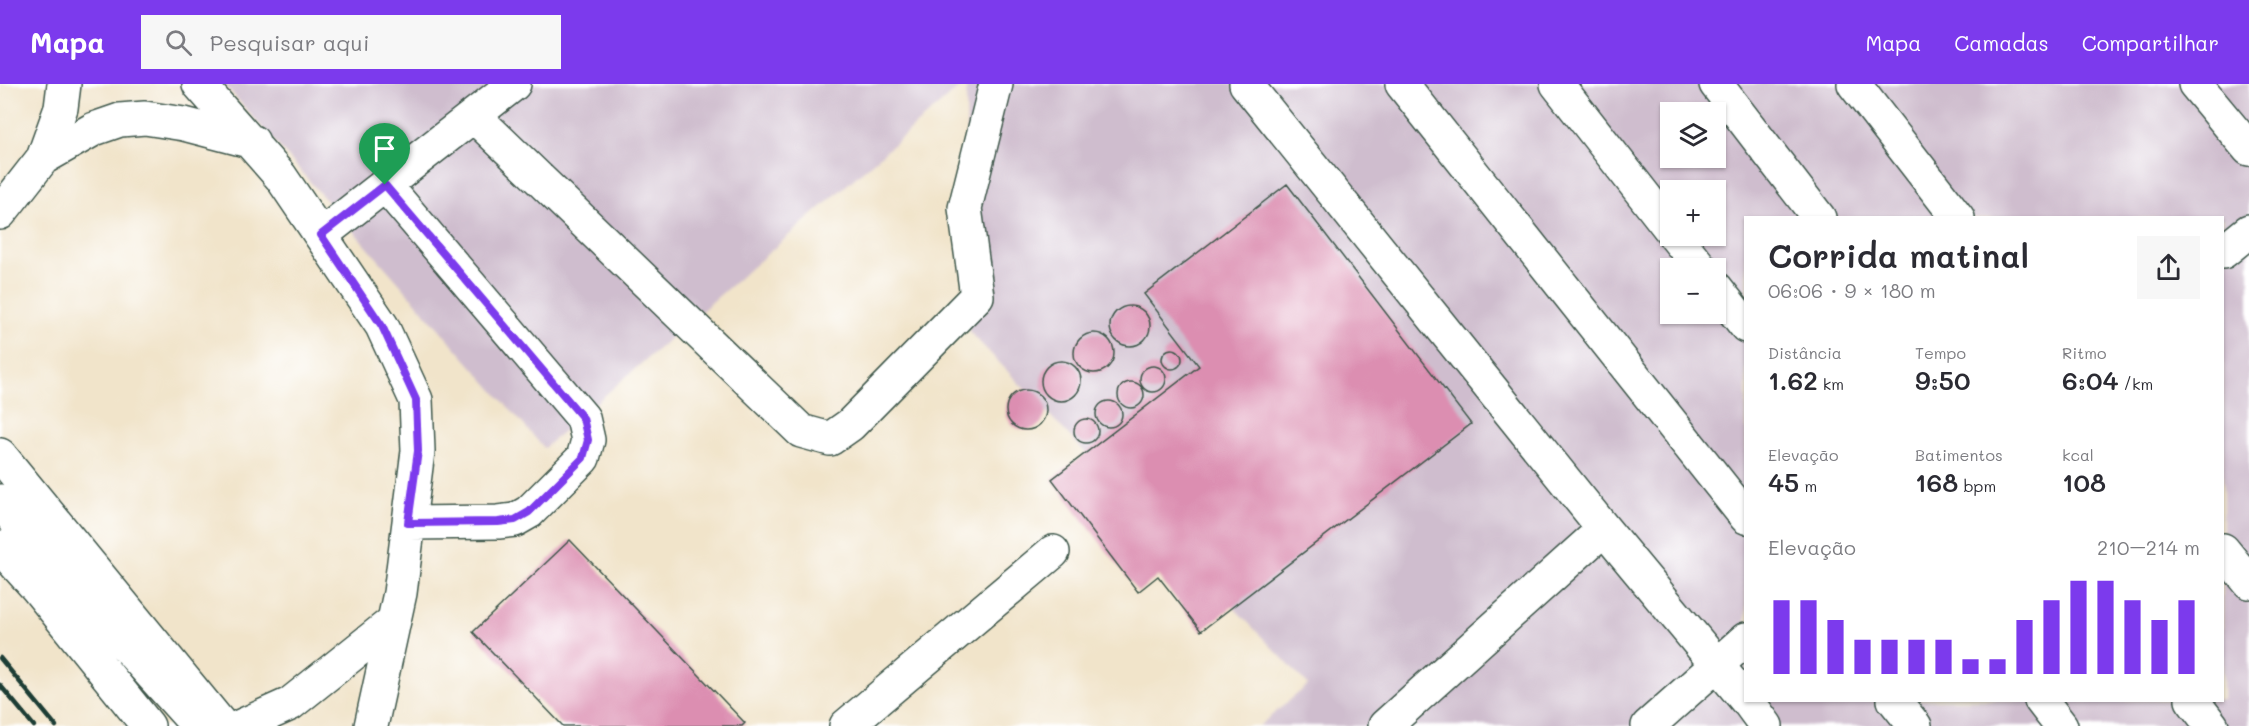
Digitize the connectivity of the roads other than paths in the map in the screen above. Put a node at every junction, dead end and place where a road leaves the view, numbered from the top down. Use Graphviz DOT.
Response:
graph roads {
  1 [pos="64,84"];
  2 [pos="199,84"];
  3 [pos="514,84"];
  4 [pos="996,84"];
  5 [pos="1246,84"];
  6 [pos="1402,84"];
  7 [pos="1557,84"];
  8 [pos="1716,84"];
  9 [pos="1854,84"];
  10 [pos="2196,84"];
  11 [pos="474,116"];
  12 [pos="253,142"];
  13 [pos="2249,149"];
  14 [pos="43,158"];
  15 [pos="385,185"];
  16 [pos="0,213"];
  17 [pos="1660,216"];
  18 [pos="1817,216"];
  19 [pos="1956,216"];
  20 [pos="2249,231"];
  21 [pos="321,235"];
  22 [pos="1683,246"];
  23 [pos="2224,251"];
  24 [pos="1693,258"];
  25 [pos="1726,301"];
  26 [pos="1744,323"];
  27 [pos="0,455"];
  28 [pos="0,501"];
  29 [pos="1744,514"];
  30 [pos="408,523"];
  31 [pos="1604,529"];
  32 [pos="0,547"];
  33 [pos="2224,551"];
  34 [pos="1053,552"];
  35 [pos="2249,582"];
  36 [pos="394,621"];
  37 [pos="1744,641"];
  38 [pos="1719,664"];
  39 [pos="1744,697"];
  40 [pos="1748,702"];
  41 [pos="1896,702"];
  42 [pos="2043,702"];
  43 [pos="2194,702"];
  44 [pos="148,726"];
  45 [pos="198,726"];
  46 [pos="222,726"];
  47 [pos="241,726"];
  48 [pos="371,726"];
  49 [pos="846,726"];
  50 [pos="1385,726"];
  51 [pos="1648,726"];
  52 [pos="1766,726"];
  53 [pos="1915,726"];
  54 [pos="2061,726"];
  55 [pos="2212,726"];
  1 -- 14 [label="main road"];
  2 -- 12 [label="main road"];
  3 -- 11 [label="main road"];
  4 -- 11 [label="main road"];
  5 -- 31 [label="main road"];
  6 -- 29 [label="main road"];
  7 -- 17 [label="main road"];
  8 -- 18 [label="main road"];
  9 -- 19 [label="main road"];
  10 -- 13 [label="main road"];
  11 -- 15 [label="main road"];
  12 -- 14 [label="main road"];
  12 -- 21 [label="main road"];
  14 -- 16 [label="main road"];
  15 -- 21 [label="main road"];
  15 -- 30 [label="main road"];
  20 -- 23 [label="main road"];
  21 -- 30 [label="main road"];
  22 -- 24 [label="main road"];
  25 -- 26 [label="main road"];
  27 -- 46 [label="main road"];
  28 -- 45 [label="main road"];
  30 -- 36 [label="main road"];
  31 -- 38 [label="main road"];
  31 -- 50 [label="main road"];
  32 -- 44 [label="main road"];
  33 -- 35 [label="main road"];
  34 -- 49 [label="main road"];
  36 -- 47 [label="main road"];
  36 -- 48 [label="main road"];
  37 -- 38 [label="main road"];
  38 -- 39 [label="main road"];
  38 -- 51 [label="main road"];
  40 -- 52 [label="main road"];
  41 -- 53 [label="main road"];
  42 -- 54 [label="main road"];
  43 -- 55 [label="main road"];
}
